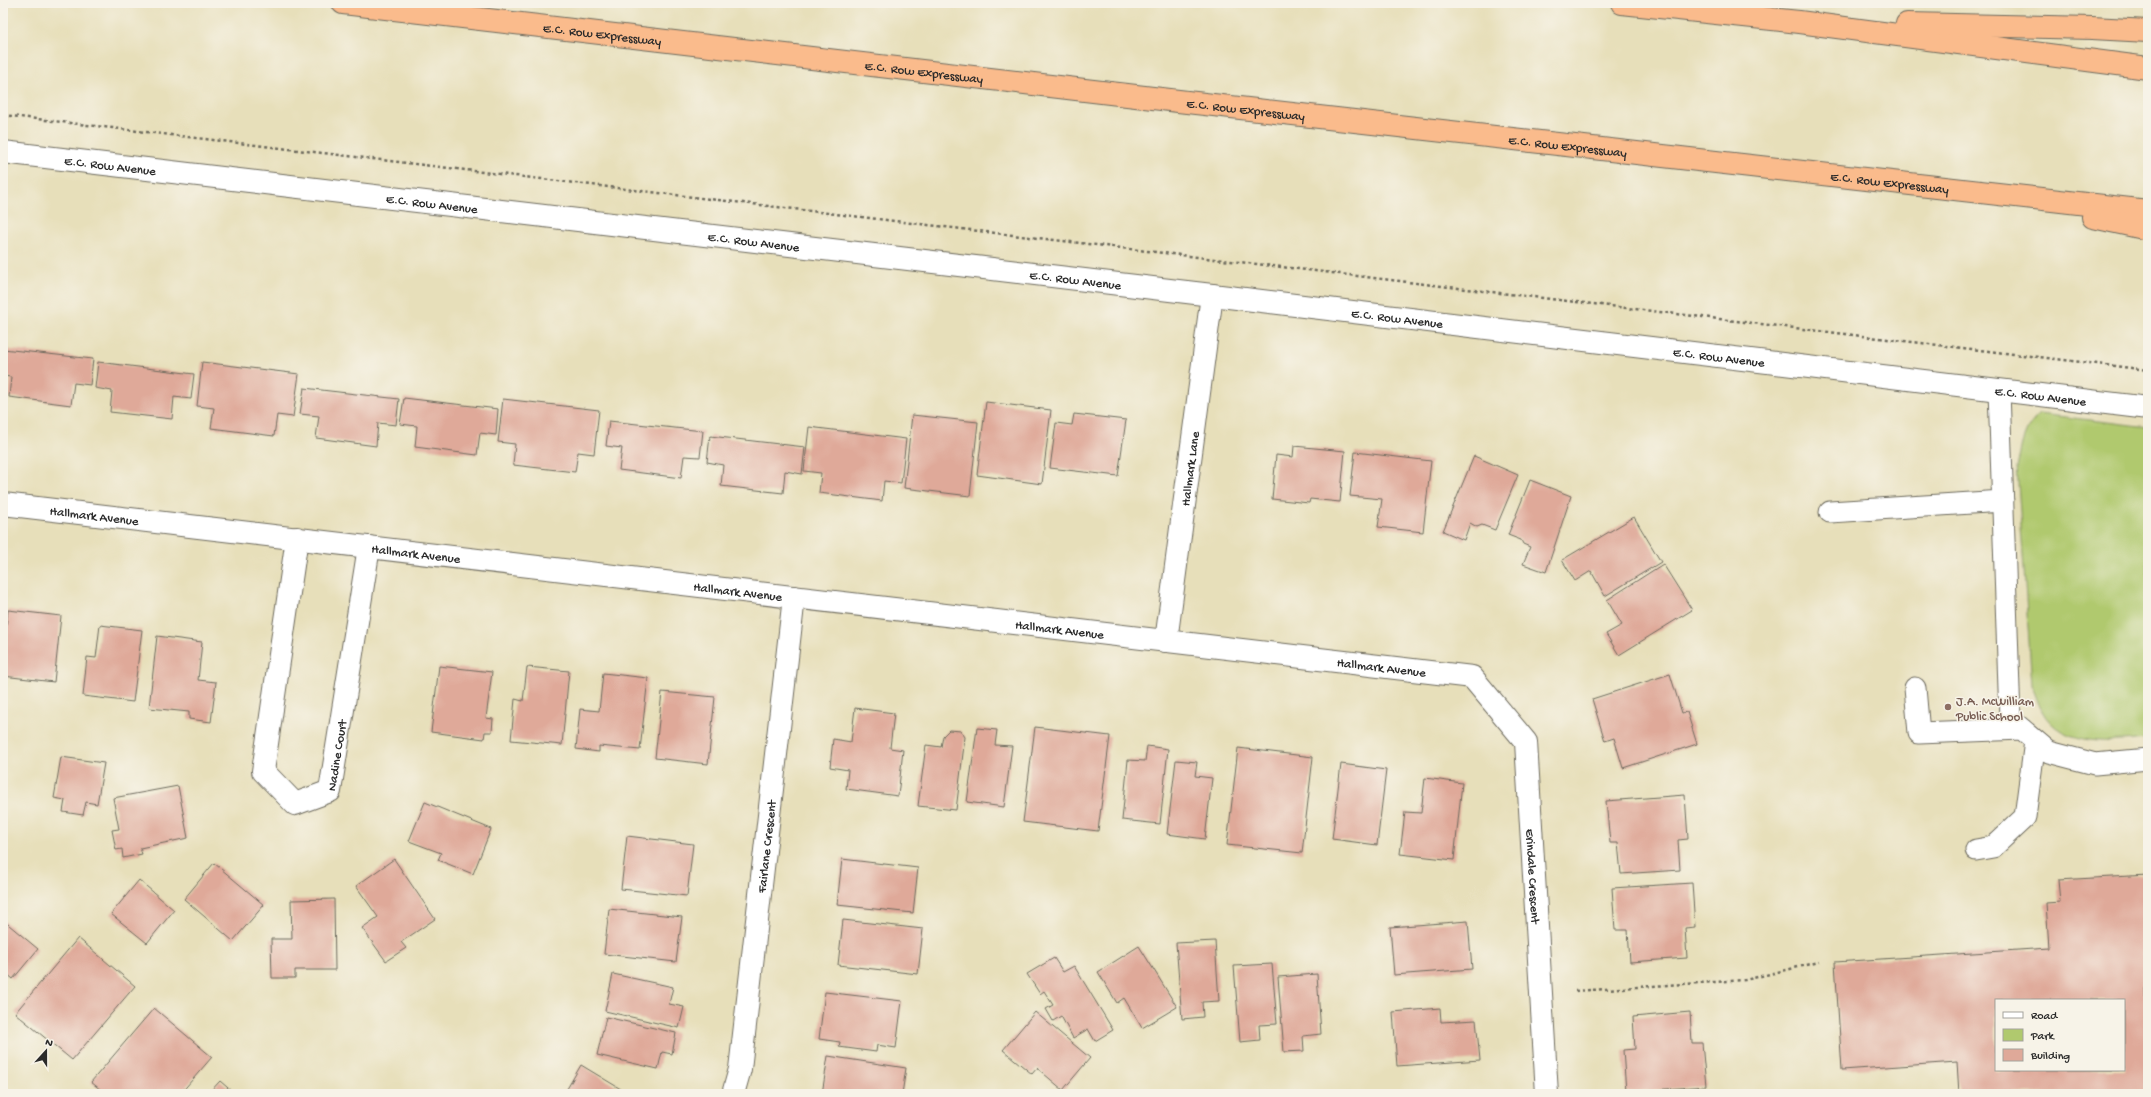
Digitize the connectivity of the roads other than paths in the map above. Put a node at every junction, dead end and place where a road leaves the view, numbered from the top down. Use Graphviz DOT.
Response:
graph roads {
  1 [pos="343,3"];
  2 [pos="1622,3"];
  3 [pos="1799,22"];
  4 [pos="2148,31"];
  5 [pos="2148,68"];
  6 [pos="3,152"];
  7 [pos="1979,192"];
  8 [pos="2148,211"];
  9 [pos="2148,229"];
  10 [pos="1212,295"];
  11 [pos="1999,390"];
  12 [pos="2148,408"];
  13 [pos="2003,501"];
  14 [pos="3,504"];
  15 [pos="1830,512"];
  16 [pos="297,538"];
  17 [pos="369,547"];
  18 [pos="794,597"];
  19 [pos="1166,641"];
  20 [pos="1472,677"];
  21 [pos="1915,688"];
  22 [pos="2028,735"];
  23 [pos="2148,759"];
  24 [pos="1976,850"];
  25 [pos="733,1094"];
  26 [pos="1547,1094"];
  1 -- 7 [label="highway, E.C. Row Expressway"];
  2 -- 3 [label="highway"];
  3 -- 4 [label="highway"];
  3 -- 5 [label="highway"];
  6 -- 10 [label="street, E.C. Row Avenue"];
  7 -- 8 [label="highway, E.C. Row Expressway"];
  7 -- 9 [label="highway"];
  10 -- 11 [label="street, E.C. Row Avenue"];
  10 -- 19 [label="street, Hallmark Lane"];
  11 -- 12 [label="street, E.C. Row Avenue"];
  11 -- 13 [label="lane"];
  13 -- 15 [label="lane"];
  13 -- 22 [label="lane"];
  14 -- 16 [label="street, Hallmark Avenue"];
  16 -- 17 [label="street, Hallmark Avenue"];
  16 -- 17 [label="street, Nadine Court"];
  17 -- 18 [label="street, Hallmark Avenue"];
  18 -- 19 [label="street, Hallmark Avenue"];
  18 -- 25 [label="street, Fairlane Crescent"];
  19 -- 20 [label="street, Hallmark Avenue"];
  20 -- 26 [label="street, Erindale Crescent"];
  21 -- 22 [label="lane"];
  22 -- 23 [label="lane"];
  22 -- 24 [label="lane"];
}
